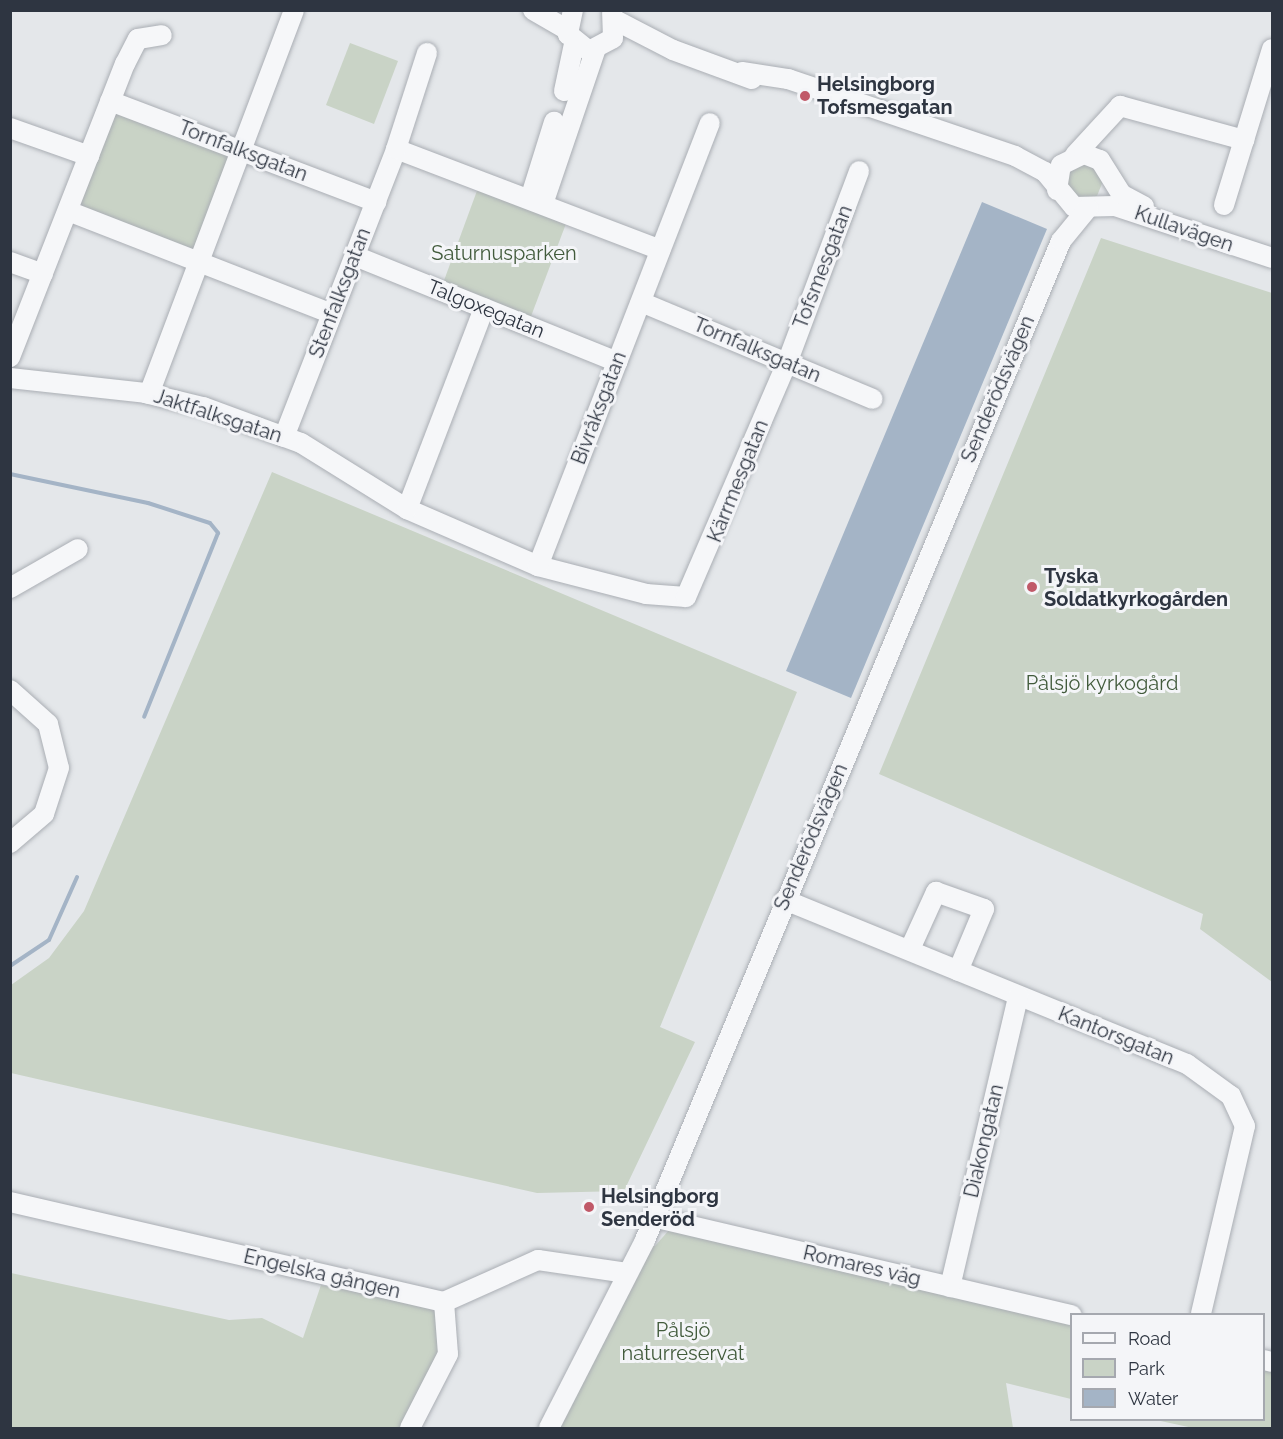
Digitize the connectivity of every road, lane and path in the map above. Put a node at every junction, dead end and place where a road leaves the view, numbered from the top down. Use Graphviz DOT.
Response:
graph roads {
  1 [pos="294,10"];
  2 [pos="534,10"];
  3 [pos="573,10"];
  4 [pos="613,15"];
  5 [pos="162,35"];
  6 [pos="571,37"];
  7 [pos="601,48"];
  8 [pos="1272,49"];
  9 [pos="672,50"];
  10 [pos="427,53"];
  11 [pos="111,101"];
  12 [pos="710,123"];
  13 [pos="1104,128"];
  14 [pos="10,129"];
  15 [pos="1244,140"];
  16 [pos="396,149"];
  17 [pos="242,151"];
  18 [pos="89,156"];
  19 [pos="1015,156"];
  20 [pos="1071,157"];
  21 [pos="859,171"];
  22 [pos="1108,171"];
  23 [pos="1060,194"];
  24 [pos="376,202"];
  25 [pos="536,202"];
  26 [pos="1224,205"];
  27 [pos="1091,207"];
  28 [pos="68,211"];
  29 [pos="1061,241"];
  30 [pos="1272,247"];
  31 [pos="660,250"];
  32 [pos="355,256"];
  33 [pos="1272,258"];
  34 [pos="10,262"];
  35 [pos="199,262"];
  36 [pos="43,274"];
  37 [pos="640,302"];
  38 [pos="484,308"];
  39 [pos="332,314"];
  40 [pos="10,357"];
  41 [pos="617,362"];
  42 [pos="787,363"];
  43 [pos="10,378"];
  44 [pos="149,393"];
  45 [pos="873,399"];
  46 [pos="284,437"];
  47 [pos="407,509"];
  48 [pos="78,549"];
  49 [pos="538,566"];
  50 [pos="10,588"];
  51 [pos="686,597"];
  52 [pos="10,690"];
  53 [pos="10,843"];
  54 [pos="785,900"];
  55 [pos="910,949"];
  56 [pos="958,971"];
  57 [pos="1018,996"];
  58 [pos="10,1202"];
  59 [pos="653,1217"];
  60 [pos="627,1273"];
  61 [pos="950,1287"];
  62 [pos="444,1302"];
  63 [pos="1201,1313"];
  64 [pos="1070,1315"];
  65 [pos="410,1428"];
  66 [pos="549,1428"];
  1 -- 17 [label="street"];
  2 -- 6 [label="street, Kullavägen"];
  3 -- 6 [label="street"];
  4 -- 7 [label="street, Kullavägen"];
  4 -- 9 [label="street, Kullavägen"];
  5 -- 11 [label="street"];
  6 -- 7 [label="street, Kullavägen"];
  6 -- 25 [label="street"];
  7 -- 9 [label="street, Kullavägen"];
  7 -- 25 [label="street"];
  8 -- 15 [label="street"];
  9 -- 19 [label="street, Kullavägen"];
  10 -- 16 [label="street, Stenfalksgatan"];
  11 -- 17 [label="street, Tornfalksgatan"];
  11 -- 18 [label="street"];
  12 -- 31 [label="street, Bivråksgatan"];
  13 -- 15 [label="street"];
  13 -- 20 [label="street"];
  13 -- 22 [label="street"];
  14 -- 18 [label="street"];
  15 -- 26 [label="street"];
  16 -- 24 [label="street, Stenfalksgatan"];
  16 -- 25 [label="street"];
  17 -- 24 [label="street, Tornfalksgatan"];
  17 -- 35 [label="street"];
  18 -- 28 [label="street"];
  19 -- 20 [label="street, Kullavägen"];
  19 -- 23 [label="street, Kullavägen"];
  20 -- 22 [label="street, Kullavägen"];
  20 -- 23 [label="street"];
  21 -- 42 [label="street, Tofsmesgatan"];
  22 -- 27 [label="street"];
  22 -- 30 [label="street, Kullavägen"];
  23 -- 27 [label="street, Kullavägen"];
  23 -- 29 [label="street, Senderödsvägen"];
  24 -- 32 [label="street, Stenfalksgatan"];
  25 -- 31 [label="street"];
  27 -- 29 [label="street, Senderödsvägen"];
  27 -- 33 [label="street, Kullavägen"];
  28 -- 35 [label="street"];
  28 -- 36 [label="street"];
  29 -- 54 [label="street, Senderödsvägen"];
  31 -- 37 [label="street, Bivråksgatan"];
  32 -- 38 [label="street, Talgoxegatan"];
  32 -- 39 [label="street, Stenfalksgatan"];
  34 -- 36 [label="street"];
  35 -- 39 [label="street"];
  35 -- 44 [label="street"];
  36 -- 40 [label="street"];
  37 -- 41 [label="street, Bivråksgatan"];
  37 -- 42 [label="street, Tornfalksgatan"];
  38 -- 41 [label="street, Talgoxegatan"];
  38 -- 47 [label="street"];
  39 -- 46 [label="street, Stenfalksgatan"];
  41 -- 49 [label="street, Bivråksgatan"];
  42 -- 45 [label="street, Tornfalksgatan"];
  42 -- 51 [label="street, Kärrmesgatan"];
  43 -- 44 [label="street, Jaktfalksgatan"];
  44 -- 46 [label="street, Jaktfalksgatan"];
  46 -- 47 [label="street, Jaktfalksgatan"];
  47 -- 49 [label="street, Jaktfalksgatan"];
  48 -- 50 [label="street"];
  49 -- 51 [label="street, Jaktfalksgatan"];
  52 -- 53 [label="street"];
  54 -- 55 [label="street, Kantorsgatan"];
  54 -- 59 [label="street, Senderödsvägen"];
  55 -- 56 [label="street, Kantorsgatan"];
  55 -- 56 [label="street"];
  56 -- 57 [label="street, Kantorsgatan"];
  57 -- 61 [label="street, Diakongatan"];
  57 -- 63 [label="street, Kantorsgatan"];
  58 -- 62 [label="street, Engelska gången"];
  59 -- 60 [label="street, Senderödsvägen"];
  59 -- 61 [label="street, Romares väg"];
  60 -- 62 [label="street"];
  60 -- 66 [label="street, Senderödsvägen"];
  61 -- 64 [label="street, Romares väg"];
  62 -- 65 [label="street"];
}
